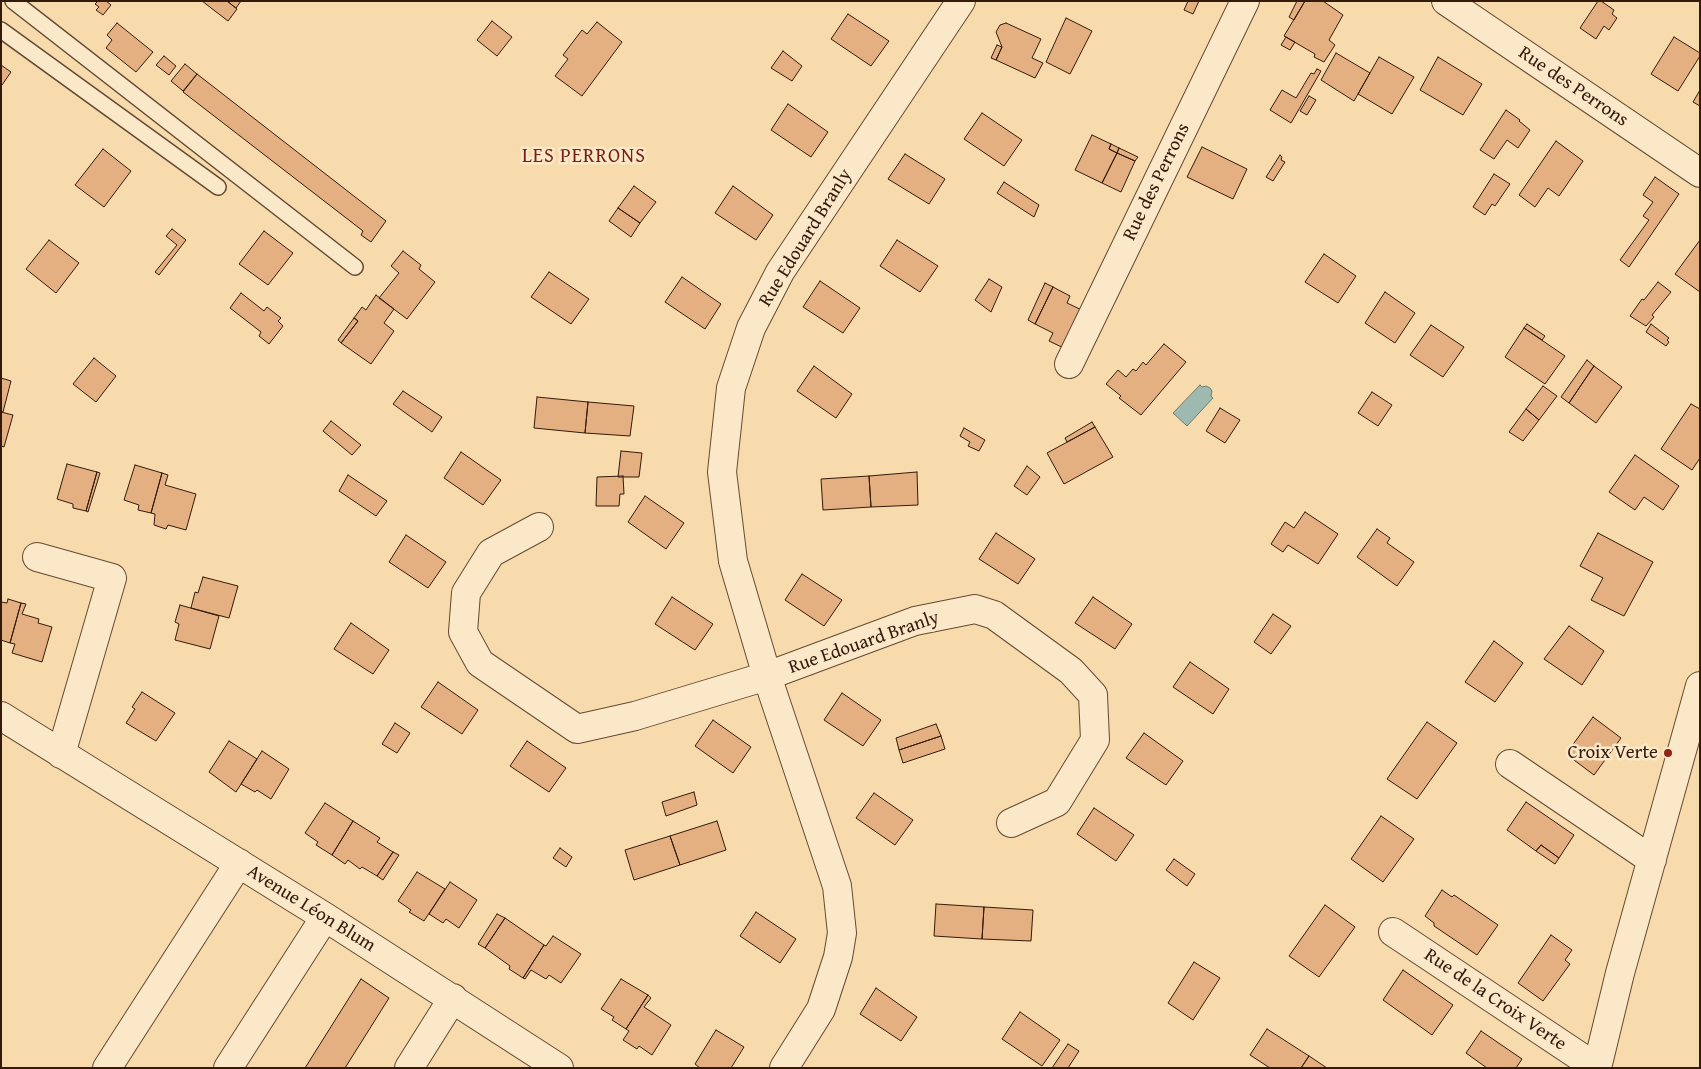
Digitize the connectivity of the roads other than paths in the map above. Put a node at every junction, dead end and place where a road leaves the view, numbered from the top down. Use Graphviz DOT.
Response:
graph roads {
  1 [pos="13,1"];
  2 [pos="961,1"];
  3 [pos="1245,1"];
  4 [pos="1446,1"];
  5 [pos="1,30"];
  6 [pos="1700,173"];
  7 [pos="218,188"];
  8 [pos="355,267"];
  9 [pos="1069,364"];
  10 [pos="540,527"];
  11 [pos="37,557"];
  12 [pos="767,676"];
  13 [pos="1700,686"];
  14 [pos="1,716"];
  15 [pos="61,754"];
  16 [pos="1510,764"];
  17 [pos="1011,823"];
  18 [pos="1652,860"];
  19 [pos="239,863"];
  20 [pos="325,917"];
  21 [pos="1393,932"];
  22 [pos="453,998"];
  23 [pos="106,1068"];
  24 [pos="228,1068"];
  25 [pos="409,1068"];
  26 [pos="559,1068"];
  27 [pos="784,1068"];
  28 [pos="1597,1068"];
  1 -- 8 [label="lane"];
  2 -- 12 [label="street, Rue Edouard Branly"];
  3 -- 9 [label="street, Rue des Perrons"];
  4 -- 6 [label="street, Rue des Perrons"];
  5 -- 7 [label="lane"];
  10 -- 12 [label="street, Rue Edouard Branly"];
  11 -- 15 [label="street"];
  12 -- 17 [label="street, Rue Edouard Branly"];
  12 -- 27 [label="street, Rue Edouard Branly"];
  13 -- 18 [label="street, Rue de la Croix Verte"];
  14 -- 15 [label="street, Avenue Léon Blum"];
  15 -- 19 [label="street, Avenue Léon Blum"];
  16 -- 18 [label="street"];
  18 -- 28 [label="street, Rue de la Croix Verte"];
  19 -- 20 [label="street, Avenue Léon Blum"];
  19 -- 23 [label="street"];
  20 -- 22 [label="street, Avenue Léon Blum"];
  20 -- 24 [label="street"];
  21 -- 28 [label="street, Rue de la Croix Verte"];
  22 -- 25 [label="street"];
  22 -- 26 [label="street, Avenue Léon Blum"];
}
